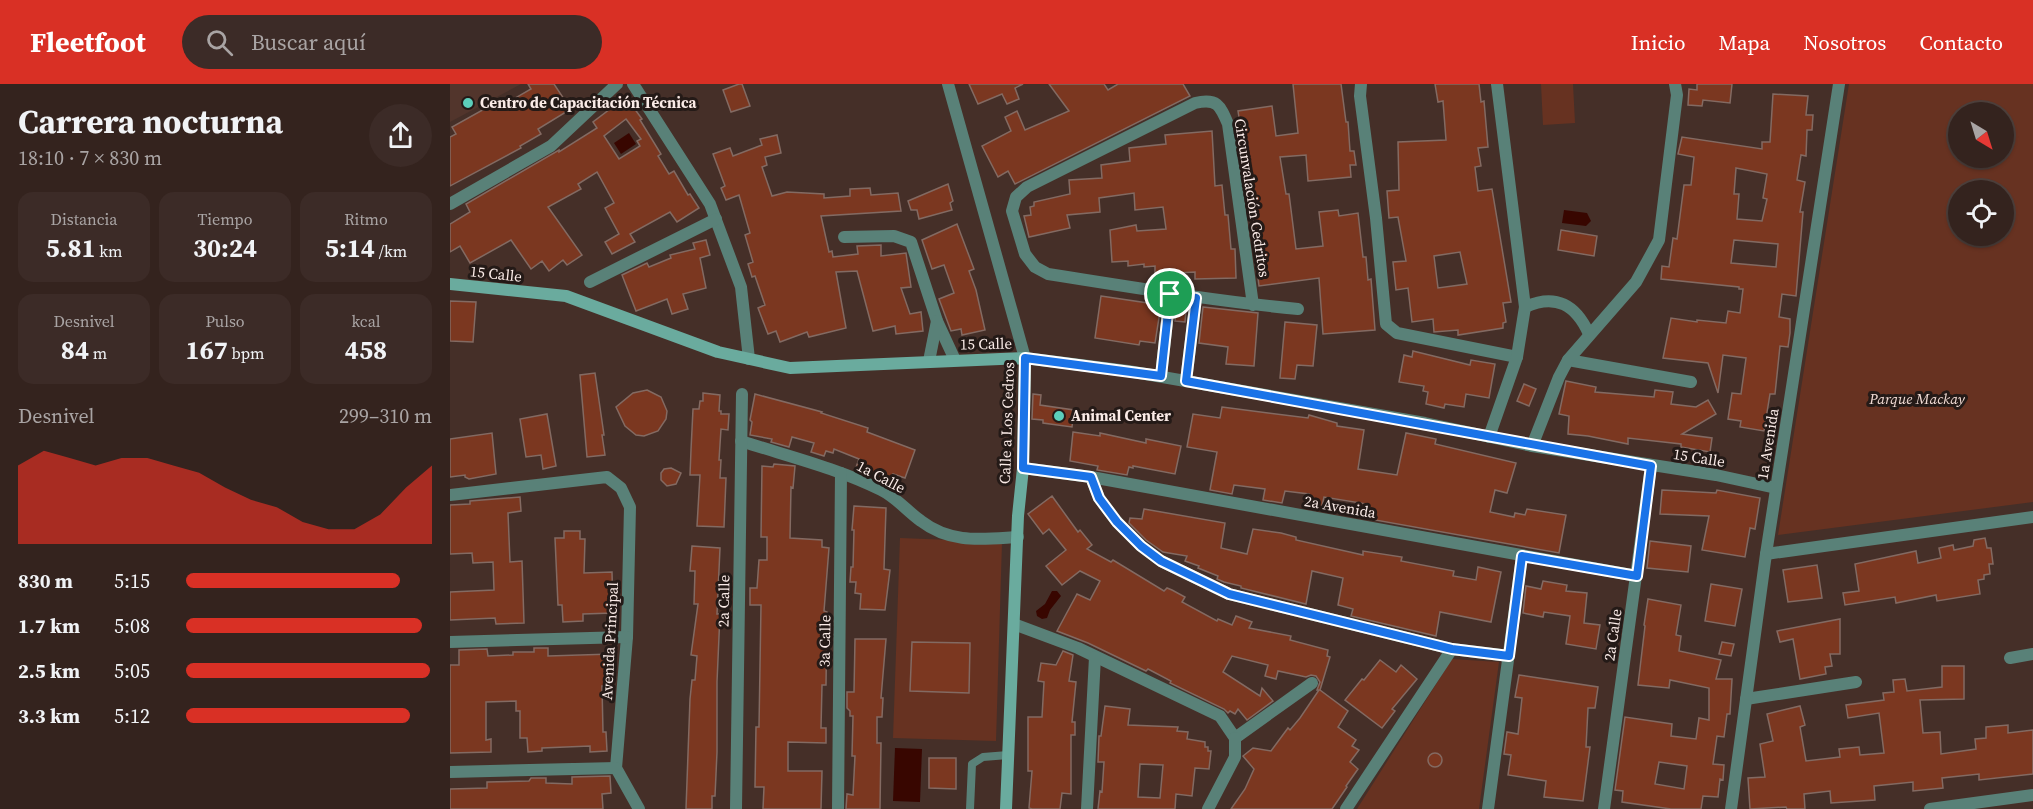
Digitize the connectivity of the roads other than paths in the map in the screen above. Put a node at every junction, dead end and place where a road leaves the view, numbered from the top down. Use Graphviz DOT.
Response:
graph roads {
  1 [pos="617,84"];
  2 [pos="633,84"];
  3 [pos="948,84"];
  4 [pos="1361,84"];
  5 [pos="1497,84"];
  6 [pos="1675,84"];
  7 [pos="1839,84"];
  8 [pos="450,204"];
  9 [pos="716,219"];
  10 [pos="844,237"];
  11 [pos="590,282"];
  12 [pos="450,284"];
  13 [pos="1170,294"];
  14 [pos="1196,298"];
  15 [pos="1253,305"];
  16 [pos="1525,307"];
  17 [pos="1298,309"];
  18 [pos="937,321"];
  19 [pos="1589,334"];
  20 [pos="1517,357"];
  21 [pos="1025,358"];
  22 [pos="749,359"];
  23 [pos="955,360"];
  24 [pos="1568,360"];
  25 [pos="929,361"];
  26 [pos="1161,376"];
  27 [pos="1186,381"];
  28 [pos="1691,381"];
  29 [pos="742,394"];
  30 [pos="1489,437"];
  31 [pos="741,441"];
  32 [pos="1532,446"];
  33 [pos="1651,466"];
  34 [pos="1023,468"];
  35 [pos="841,473"];
  36 [pos="1091,477"];
  37 [pos="1776,488"];
  38 [pos="450,495"];
  39 [pos="2033,517"];
  40 [pos="1018,537"];
  41 [pos="1766,554"];
  42 [pos="1522,556"];
  43 [pos="1637,576"];
  44 [pos="1014,624"];
  45 [pos="627,638"];
  46 [pos="450,642"];
  47 [pos="1452,649"];
  48 [pos="2033,654"];
  49 [pos="1509,656"];
  50 [pos="1095,657"];
  51 [pos="2010,658"];
  52 [pos="1856,682"];
  53 [pos="1312,683"];
  54 [pos="1746,699"];
  55 [pos="1236,738"];
  56 [pos="1008,754"];
  57 [pos="616,768"];
  58 [pos="450,772"];
  59 [pos="2033,795"];
  60 [pos="639,809"];
  61 [pos="736,809"];
  62 [pos="838,809"];
  63 [pos="970,809"];
  64 [pos="1006,809"];
  65 [pos="1088,809"];
  66 [pos="1208,809"];
  67 [pos="1346,809"];
  68 [pos="1488,809"];
  69 [pos="1604,809"];
  70 [pos="1731,809"];
  71 [pos="1930,809"];
  1 -- 8 [label="street"];
  2 -- 9 [label="street"];
  3 -- 21 [label="street, Calle a Los Cedros"];
  4 -- 20 [label="street"];
  5 -- 16 [label="street"];
  6 -- 19 [label="street"];
  7 -- 37 [label="street, 1a Avenida"];
  9 -- 11 [label="street"];
  9 -- 22 [label="street"];
  10 -- 18 [label="street"];
  12 -- 22 [label="street, 15 Calle"];
  13 -- 14 [label="street, Circunvalación Cedritos"];
  13 -- 15 [label="street, Circunvalación Cedritos"];
  13 -- 26 [label="street"];
  14 -- 15 [label="street, Circunvalación Cedritos"];
  14 -- 27 [label="street"];
  15 -- 17 [label="street"];
  16 -- 19 [label="street"];
  16 -- 20 [label="street"];
  18 -- 23 [label="street"];
  18 -- 25 [label="street"];
  19 -- 24 [label="street"];
  20 -- 30 [label="street"];
  21 -- 23 [label="street, 15 Calle"];
  21 -- 26 [label="street, 15 Calle"];
  21 -- 34 [label="street, Calle a Los Cedros"];
  22 -- 25 [label="street, 15 Calle"];
  23 -- 25 [label="street, 15 Calle"];
  24 -- 28 [label="street"];
  24 -- 32 [label="street"];
  26 -- 27 [label="street, 15 Calle"];
  27 -- 30 [label="street, 15 Calle"];
  29 -- 31 [label="street, 2a Calle"];
  30 -- 32 [label="street, 15 Calle"];
  31 -- 35 [label="street, 1a Calle"];
  31 -- 61 [label="street, 2a Calle"];
  32 -- 33 [label="street, 15 Calle"];
  33 -- 37 [label="street, 15 Calle"];
  33 -- 43 [label="street, 2a Calle"];
  34 -- 36 [label="street, 2a Avenida"];
  34 -- 40 [label="street, Calle a Los Cedros"];
  35 -- 40 [label="street, 1a Calle"];
  35 -- 62 [label="street, 3a Calle"];
  36 -- 42 [label="street, 2a Avenida"];
  36 -- 47 [label="street"];
  37 -- 41 [label="street, 1a Avenida"];
  38 -- 45 [label="street, Avenida Principal"];
  39 -- 41 [label="street"];
  40 -- 44 [label="street, Calle a Los Cedros"];
  41 -- 54 [label="street, 1a Avenida"];
  42 -- 43 [label="street, 2a Avenida"];
  42 -- 49 [label="street"];
  43 -- 69 [label="street, 2a Calle"];
  44 -- 50 [label="street"];
  44 -- 56 [label="street, Calle a Los Cedros"];
  45 -- 46 [label="street"];
  45 -- 57 [label="street, Avenida Principal"];
  47 -- 49 [label="street"];
  47 -- 67 [label="street"];
  48 -- 51 [label="street"];
  49 -- 68 [label="street"];
  50 -- 55 [label="street"];
  50 -- 65 [label="street"];
  52 -- 54 [label="street"];
  53 -- 55 [label="street"];
  54 -- 70 [label="street, 1a Avenida"];
  55 -- 66 [label="street"];
  56 -- 63 [label="lane"];
  56 -- 64 [label="street, Calle a Los Cedros"];
  57 -- 58 [label="street"];
  57 -- 60 [label="street"];
  59 -- 71 [label="street"];
}
